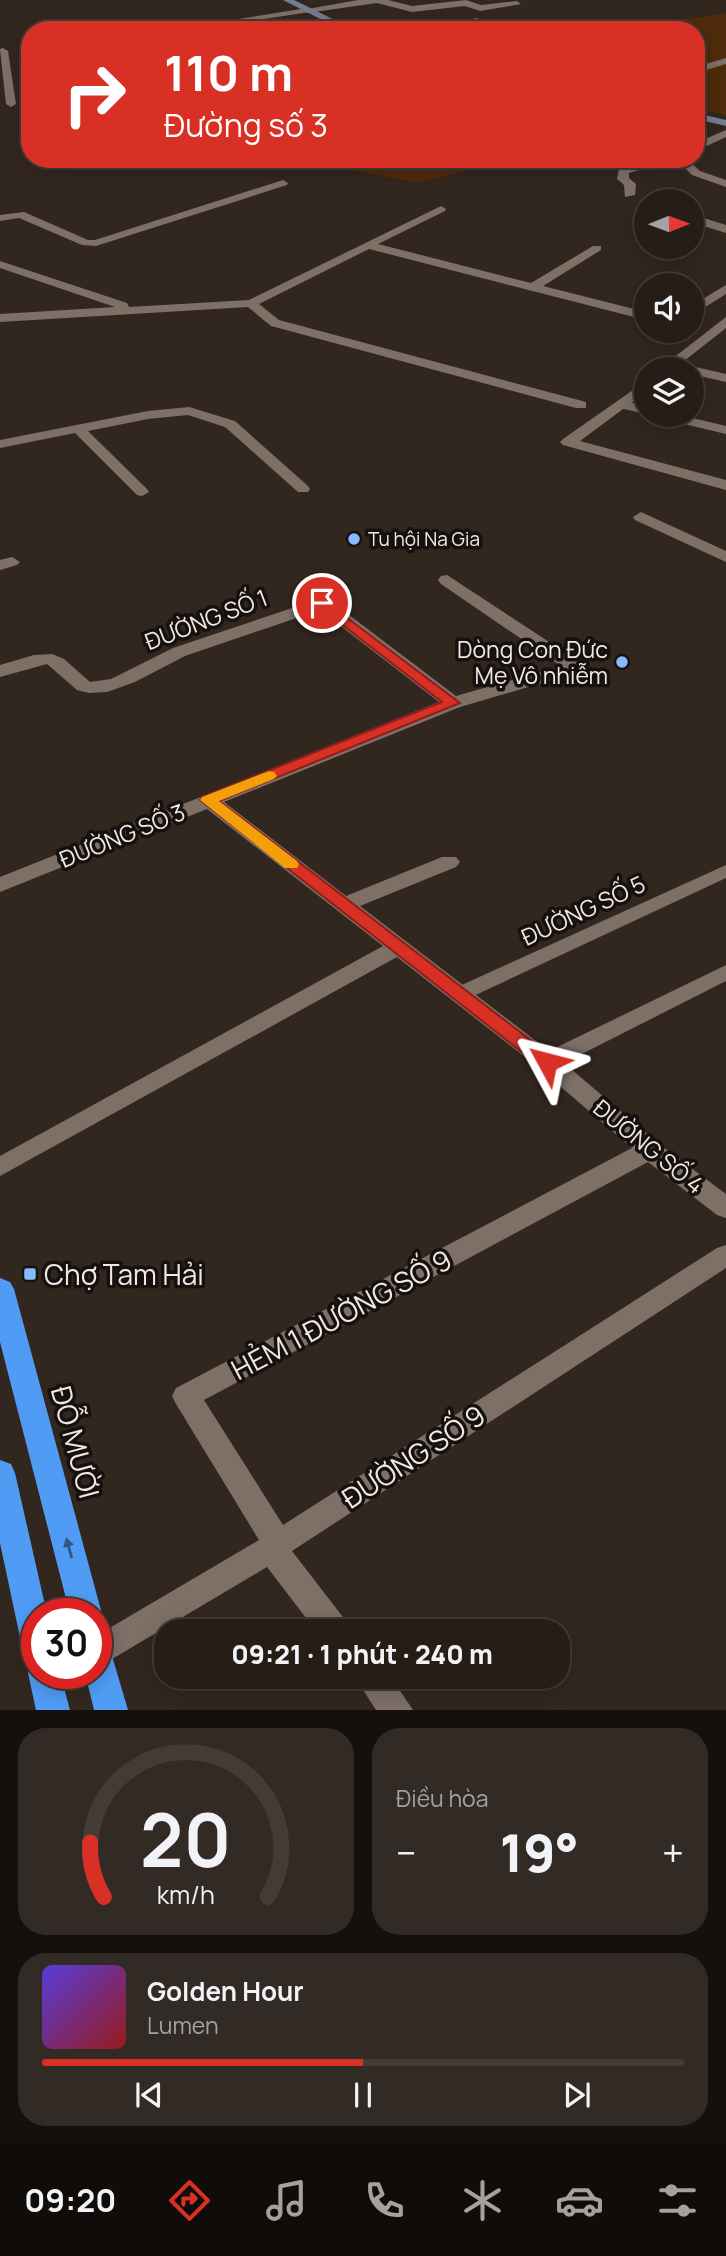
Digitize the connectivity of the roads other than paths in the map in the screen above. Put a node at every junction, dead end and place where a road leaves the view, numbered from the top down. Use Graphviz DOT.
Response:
graph roads {
  1 [pos="287,0"];
  2 [pos="517,4"];
  3 [pos="307,9"];
  4 [pos="231,21"];
  5 [pos="332,21"];
  6 [pos="3,51"];
  7 [pos="726,61"];
  8 [pos="705,67"];
  9 [pos="6,105"];
  10 [pos="705,118"];
  11 [pos="726,123"];
  12 [pos="726,133"];
  13 [pos="705,144"];
  14 [pos="635,168"];
  15 [pos="691,168"];
  16 [pos="283,183"];
  17 [pos="726,184"];
  18 [pos="629,195"];
  19 [pos="442,209"];
  20 [pos="0,218"];
  21 [pos="704,222"];
  22 [pos="726,229"];
  23 [pos="367,246"];
  24 [pos="597,248"];
  25 [pos="0,264"];
  26 [pos="533,287"];
  27 [pos="726,289"];
  28 [pos="251,303"];
  29 [pos="704,303"];
  30 [pos="134,310"];
  31 [pos="634,313"];
  32 [pos="0,318"];
  33 [pos="722,327"];
  34 [pos="682,357"];
  35 [pos="704,373"];
  36 [pos="726,378"];
  37 [pos="634,393"];
  38 [pos="620,404"];
  39 [pos="581,405"];
  40 [pos="634,407"];
  41 [pos="704,425"];
  42 [pos="78,429"];
  43 [pos="726,430"];
  44 [pos="0,444"];
  45 [pos="726,485"];
  46 [pos="303,489"];
  47 [pos="142,492"];
  48 [pos="641,517"];
  49 [pos="726,557"];
  50 [pos="447,580"];
  51 [pos="0,671"];
  52 [pos="453,703"];
  53 [pos="208,800"];
  54 [pos="449,862"];
  55 [pos="726,871"];
  56 [pos="0,885"];
  57 [pos="344,905"];
  58 [pos="399,947"];
  59 [pos="726,972"];
  60 [pos="460,994"];
  61 [pos="547,1062"];
  62 [pos="650,1150"];
  63 [pos="0,1167"];
  64 [pos="726,1208"];
  65 [pos="726,1255"];
  66 [pos="0,1289"];
  67 [pos="0,1473"];
  68 [pos="274,1546"];
  69 [pos="27,1598"];
  70 [pos="82,1598"];
  71 [pos="326,1619"];
  72 [pos="112,1642"];
  73 [pos="48,1689"];
  74 [pos="106,1689"];
  75 [pos="380,1689"];
  76 [pos="53,1710"];
  77 [pos="111,1710"];
  78 [pos="396,1710"];
  1 -- 3 [label="street"];
  2 -- 3 [label="street"];
  3 -- 4 [label="lane"];
  3 -- 5 [label="street"];
  6 -- 9 [label="street"];
  7 -- 8 [label="lane"];
  10 -- 11 [label="street"];
  12 -- 13 [label="street"];
  14 -- 18 [label="street"];
  15 -- 17 [label="lane"];
  16 -- 20 [label="lane"];
  19 -- 23 [label="lane"];
  21 -- 22 [label="street"];
  23 -- 26 [label="lane"];
  23 -- 28 [label="lane"];
  24 -- 26 [label="lane"];
  25 -- 30 [label="lane"];
  26 -- 31 [label="lane"];
  27 -- 29 [label="lane"];
  28 -- 30 [label="lane"];
  28 -- 39 [label="lane"];
  30 -- 32 [label="lane"];
  33 -- 34 [label="street"];
  35 -- 36 [label="lane"];
  37 -- 38 [label="street"];
  38 -- 40 [label="lane"];
  38 -- 45 [label="street"];
  41 -- 43 [label="lane"];
  42 -- 44 [label="lane"];
  42 -- 46 [label="lane"];
  42 -- 47 [label="lane"];
  48 -- 49 [label="street"];
  50 -- 52 [label="street, ĐƯỜNG SỐ 3"];
  51 -- 52 [label="street, ĐƯỜNG SỐ 1"];
  52 -- 53 [label="street, ĐƯỜNG SỐ 3"];
  53 -- 56 [label="street, ĐƯỜNG SỐ 3"];
  53 -- 57 [label="street, ĐƯỜNG SỐ 4"];
  54 -- 57 [label="street"];
  55 -- 60 [label="lane, ĐƯỜNG SỐ 5"];
  57 -- 58 [label="street, ĐƯỜNG SỐ 4"];
  58 -- 60 [label="street, ĐƯỜNG SỐ 4"];
  58 -- 63 [label="street"];
  59 -- 61 [label="street"];
  60 -- 61 [label="street, ĐƯỜNG SỐ 4"];
  61 -- 62 [label="street, ĐƯỜNG SỐ 4"];
  62 -- 64 [label="street, ĐƯỜNG SỐ 4"];
  62 -- 68 [label="street, HẺM 1 ĐƯỜNG SỐ 9"];
  65 -- 68 [label="street, ĐƯỜNG SỐ 9"];
  70 -- 66 [label="highway, ĐỖ MƯỜI, one-way"];
  67 -- 69 [label="highway"];
  68 -- 71 [label="street"];
  68 -- 72 [label="street, ĐƯỜNG SỐ 9"];
  73 -- 76 [label="highway"];
  74 -- 77 [label="highway"];
  75 -- 78 [label="street"];
}
